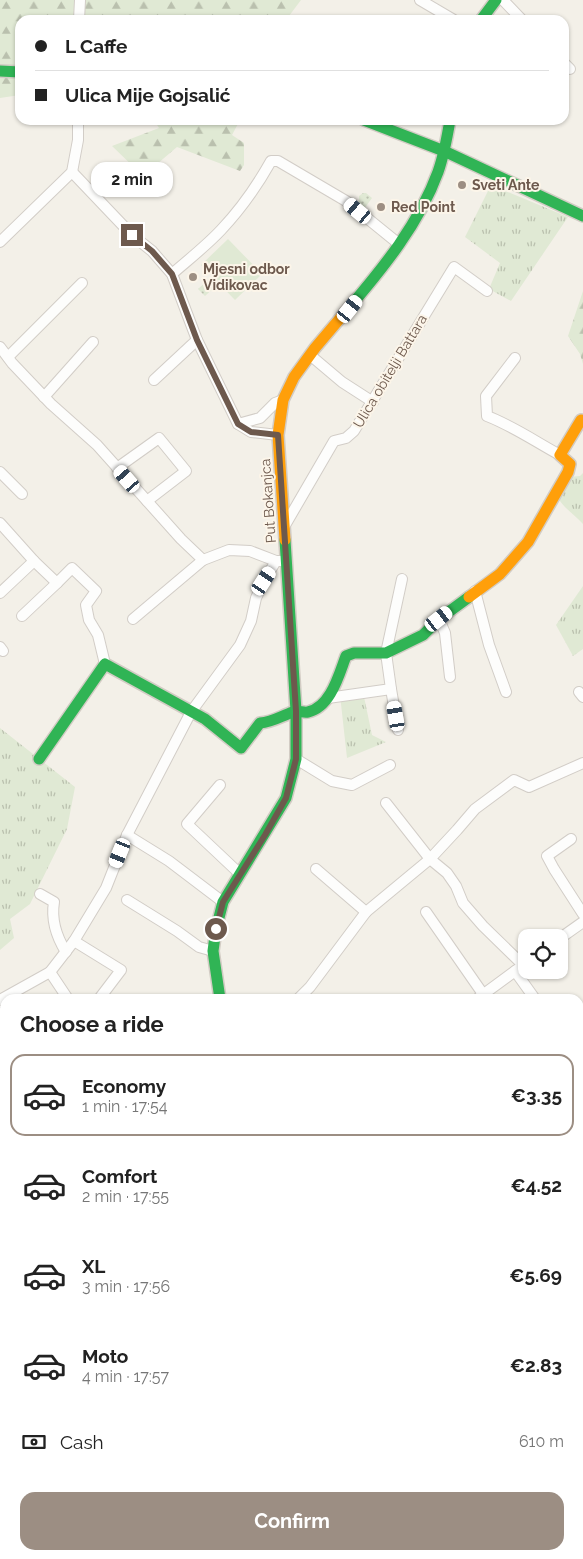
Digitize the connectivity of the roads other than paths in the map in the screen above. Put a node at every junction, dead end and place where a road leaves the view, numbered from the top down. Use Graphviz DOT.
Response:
graph roads {
  1 [pos="80,0"];
  2 [pos="420,0"];
  3 [pos="496,0"];
  4 [pos="503,0"];
  5 [pos="79,15"];
  6 [pos="446,15"];
  7 [pos="485,15"];
  8 [pos="517,15"];
  9 [pos="0,71"];
  10 [pos="15,72"];
  11 [pos="78,125"];
  12 [pos="377,125"];
  13 [pos="449,125"];
  14 [pos="444,151"];
  15 [pos="72,172"];
  16 [pos="583,216"];
  17 [pos="1,239"];
  18 [pos="399,244"];
  19 [pos="172,274"];
  20 [pos="82,283"];
  21 [pos="487,290"];
  22 [pos="197,340"];
  23 [pos="93,342"];
  24 [pos="0,347"];
  25 [pos="310,356"];
  26 [pos="8,357"];
  27 [pos="515,358"];
  28 [pos="154,380"];
  29 [pos="44,398"];
  30 [pos="283,400"];
  31 [pos="373,402"];
  32 [pos="582,420"];
  33 [pos="238,424"];
  34 [pos="278,435"];
  35 [pos="560,455"];
  36 [pos="118,468"];
  37 [pos="0,472"];
  38 [pos="22,494"];
  39 [pos="147,501"];
  40 [pos="0,523"];
  41 [pos="284,527"];
  42 [pos="203,560"];
  43 [pos="282,560"];
  44 [pos="34,561"];
  45 [pos="402,579"];
  46 [pos="57,583"];
  47 [pos="475,591"];
  48 [pos="0,593"];
  49 [pos="22,616"];
  50 [pos="133,619"];
  51 [pos="439,619"];
  52 [pos="386,652"];
  53 [pos="105,664"];
  54 [pos="450,677"];
  55 [pos="391,690"];
  56 [pos="506,692"];
  57 [pos="328,698"];
  58 [pos="296,711"];
  59 [pos="191,712"];
  60 [pos="398,730"];
  61 [pos="296,759"];
  62 [pos="39,760"];
  63 [pos="583,763"];
  64 [pos="390,765"];
  65 [pos="220,784"];
  66 [pos="386,804"];
  67 [pos="127,835"];
  68 [pos="571,839"];
  69 [pos="430,859"];
  70 [pos="316,869"];
  71 [pos="240,874"];
  72 [pos="40,894"];
  73 [pos="127,900"];
  74 [pos="223,902"];
  75 [pos="366,912"];
  76 [pos="426,912"];
  77 [pos="583,914"];
  78 [pos="583,922"];
  79 [pos="568,933"];
  80 [pos="74,941"];
  81 [pos="213,951"];
  82 [pos="66,952"];
  83 [pos="518,962"];
  84 [pos="518,969"];
  85 [pos="50,972"];
  86 [pos="527,979"];
  87 [pos="10,994"];
  88 [pos="65,994"];
  89 [pos="103,994"];
  90 [pos="219,994"];
  91 [pos="303,994"];
  92 [pos="479,994"];
  93 [pos="483,994"];
  94 [pos="533,994"];
  1 -- 5 [label="street"];
  2 -- 6 [label="street"];
  3 -- 7 [label="main road"];
  4 -- 8 [label="street"];
  9 -- 10 [label="main road"];
  11 -- 15 [label="street"];
  12 -- 14 [label="main road"];
  13 -- 14 [label="main road, Put Bokanjca"];
  14 -- 16 [label="main road"];
  14 -- 18 [label="main road, Put Bokanjca"];
  15 -- 17 [label="street"];
  15 -- 19 [label="street"];
  18 -- 19 [label="street"];
  18 -- 25 [label="main road, Put Bokanjca"];
  19 -- 22 [label="street"];
  20 -- 26 [label="street"];
  21 -- 31 [label="street, Ulica obitelji Battara"];
  22 -- 28 [label="street"];
  22 -- 33 [label="street"];
  23 -- 29 [label="street"];
  24 -- 26 [label="street"];
  25 -- 30 [label="main road, Put Bokanjca"];
  25 -- 31 [label="street"];
  26 -- 29 [label="street"];
  27 -- 35 [label="street"];
  29 -- 36 [label="street"];
  30 -- 33 [label="street"];
  30 -- 34 [label="main road, Put Bokanjca"];
  31 -- 41 [label="street, Ulica obitelji Battara"];
  32 -- 35 [label="main road"];
  33 -- 34 [label="street"];
  34 -- 41 [label="main road, Put Bokanjca"];
  35 -- 47 [label="main road"];
  36 -- 39 [label="street"];
  36 -- 39 [label="street"];
  37 -- 38 [label="street"];
  39 -- 42 [label="street"];
  40 -- 44 [label="street"];
  41 -- 43 [label="main road, Put Bokanjca"];
  42 -- 43 [label="street"];
  42 -- 50 [label="street"];
  43 -- 58 [label="main road, Put Bokanjca"];
  43 -- 59 [label="street"];
  44 -- 46 [label="street"];
  44 -- 48 [label="street"];
  45 -- 52 [label="street"];
  46 -- 49 [label="street"];
  46 -- 53 [label="street"];
  47 -- 51 [label="main road"];
  47 -- 56 [label="street"];
  51 -- 52 [label="main road"];
  51 -- 54 [label="street"];
  52 -- 55 [label="street"];
  52 -- 57 [label="main road"];
  53 -- 59 [label="main road"];
  53 -- 62 [label="main road"];
  55 -- 57 [label="street"];
  55 -- 60 [label="street"];
  57 -- 58 [label="main road"];
  58 -- 59 [label="main road"];
  58 -- 61 [label="main road, Put Bokanjca"];
  59 -- 67 [label="street"];
  61 -- 64 [label="street"];
  61 -- 71 [label="main road, Put Bokanjca"];
  63 -- 69 [label="street"];
  65 -- 71 [label="street"];
  66 -- 69 [label="street"];
  67 -- 74 [label="street"];
  67 -- 80 [label="street"];
  68 -- 77 [label="street"];
  69 -- 75 [label="street"];
  69 -- 83 [label="street"];
  70 -- 75 [label="street"];
  71 -- 74 [label="main road, Put Bokanjca"];
  72 -- 82 [label="street"];
  73 -- 81 [label="street"];
  74 -- 81 [label="main road, Put Bokanjca"];
  75 -- 91 [label="street"];
  76 -- 92 [label="street"];
  78 -- 79 [label="street"];
  80 -- 82 [label="street"];
  80 -- 89 [label="street"];
  81 -- 90 [label="main road, Put Bokanjca"];
  82 -- 85 [label="street"];
  84 -- 93 [label="street"];
  85 -- 87 [label="street"];
  85 -- 88 [label="street"];
  86 -- 94 [label="street"];
}
